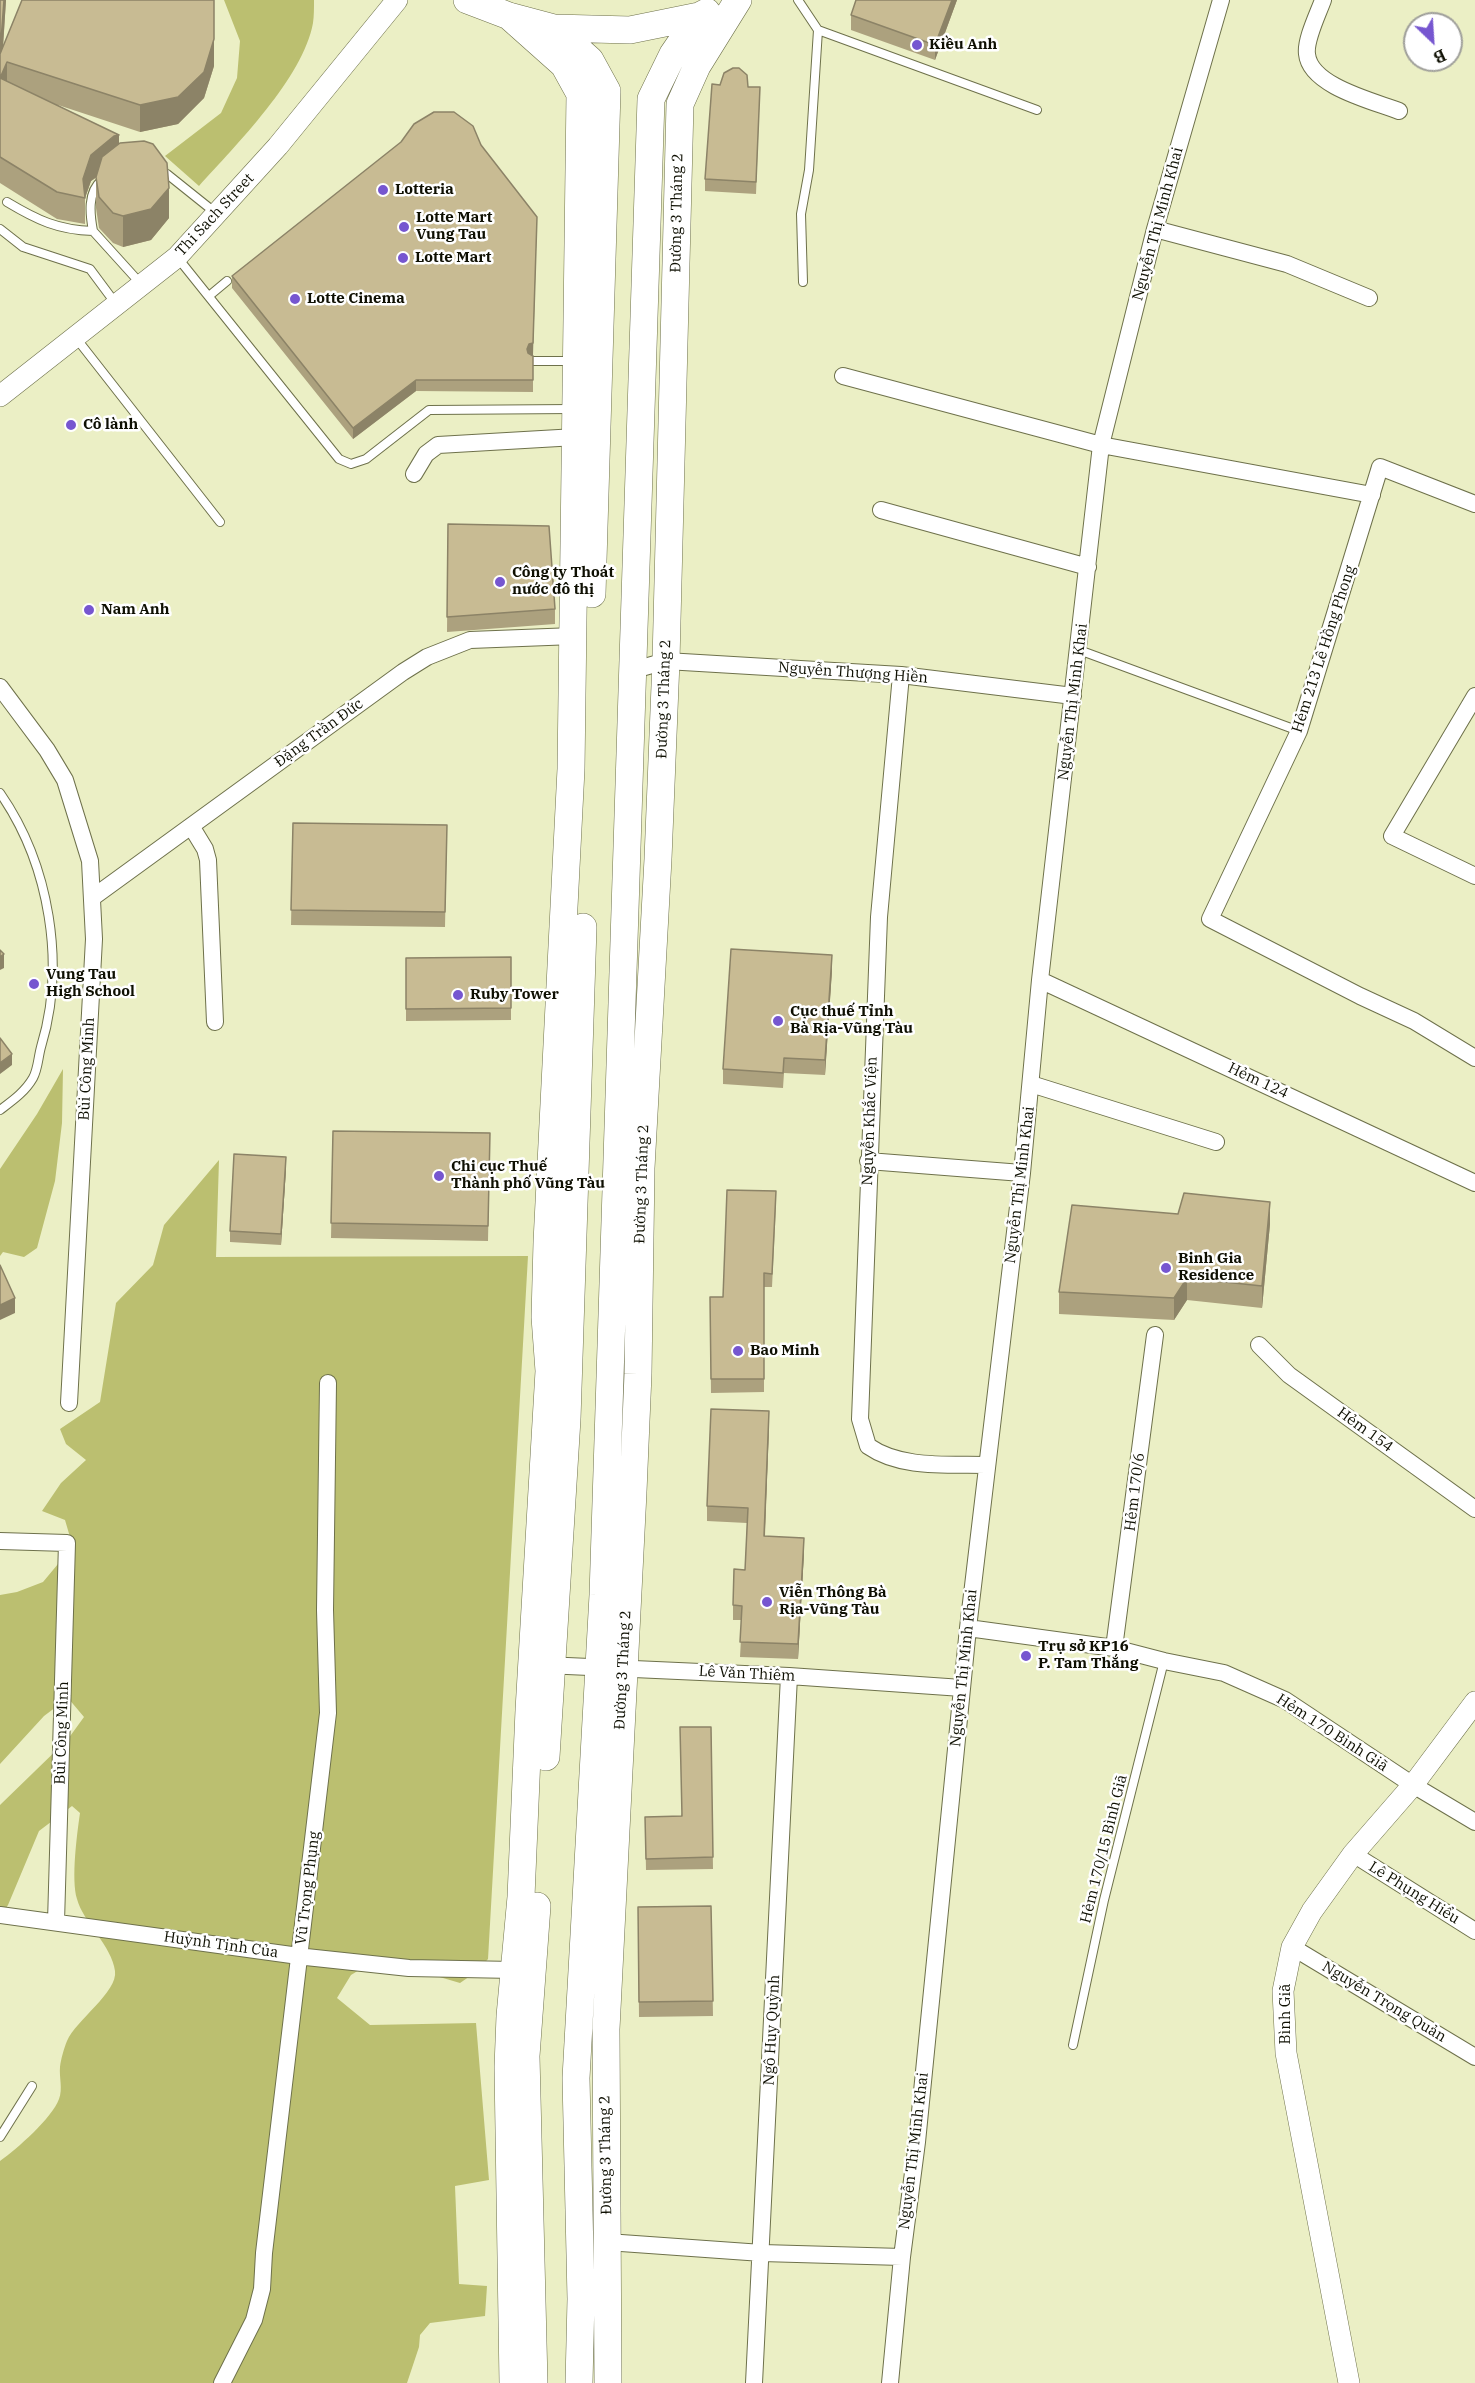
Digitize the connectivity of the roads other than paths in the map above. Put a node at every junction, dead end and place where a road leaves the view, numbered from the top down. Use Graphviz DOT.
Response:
graph roads {
  1 [pos="397,0"];
  2 [pos="466,0"];
  3 [pos="729,0"];
  4 [pos="738,0"];
  5 [pos="798,0"];
  6 [pos="1221,0"];
  7 [pos="1323,0"];
  8 [pos="698,12"];
  9 [pos="509,16"];
  10 [pos="554,28"];
  11 [pos="818,30"];
  12 [pos="1037,110"];
  13 [pos="1399,111"];
  14 [pos="145,165"];
  15 [pos="111,173"];
  16 [pos="7,202"];
  17 [pos="217,214"];
  18 [pos="0,229"];
  19 [pos="1155,229"];
  20 [pos="93,231"];
  21 [pos="177,257"];
  22 [pos="227,281"];
  23 [pos="803,282"];
  24 [pos="142,285"];
  25 [pos="208,296"];
  26 [pos="1369,298"];
  27 [pos="117,305"];
  28 [pos="75,337"];
  29 [pos="533,361"];
  30 [pos="577,361"];
  31 [pos="843,376"];
  32 [pos="0,396"];
  33 [pos="587,408"];
  34 [pos="576,437"];
  35 [pos="1101,445"];
  36 [pos="414,474"];
  37 [pos="1372,495"];
  38 [pos="1475,504"];
  39 [pos="881,510"];
  40 [pos="219,522"];
  41 [pos="1088,567"];
  42 [pos="574,636"];
  43 [pos="1079,650"];
  44 [pos="666,661"];
  45 [pos="634,670"];
  46 [pos="581,671"];
  47 [pos="901,675"];
  48 [pos="0,687"];
  49 [pos="1073,696"];
  50 [pos="1475,696"];
  51 [pos="1299,731"];
  52 [pos="0,793"];
  53 [pos="191,826"];
  54 [pos="1475,876"];
  55 [pos="92,898"];
  56 [pos="1040,980"];
  57 [pos="215,1022"];
  58 [pos="1475,1058"];
  59 [pos="1031,1084"];
  60 [pos="0,1110"];
  61 [pos="1216,1142"];
  62 [pos="868,1161"];
  63 [pos="1022,1173"];
  64 [pos="1475,1184"];
  65 [pos="1155,1335"];
  66 [pos="1259,1345"];
  67 [pos="328,1383"];
  68 [pos="69,1403"];
  69 [pos="986,1465"];
  70 [pos="1475,1509"];
  71 [pos="0,1541"];
  72 [pos="968,1628"];
  73 [pos="1114,1648"];
  74 [pos="1164,1661"];
  75 [pos="541,1665"];
  76 [pos="612,1668"];
  77 [pos="789,1676"];
  78 [pos="962,1688"];
  79 [pos="1475,1702"];
  80 [pos="1413,1785"];
  81 [pos="1475,1822"];
  82 [pos="1353,1854"];
  83 [pos="0,1915"];
  84 [pos="56,1922"];
  85 [pos="1475,1931"];
  86 [pos="1292,1947"];
  87 [pos="300,1956"];
  88 [pos="521,1961"];
  89 [pos="595,1972"];
  90 [pos="1073,2045"];
  91 [pos="1475,2057"];
  92 [pos="32,2086"];
  93 [pos="0,2137"];
  94 [pos="607,2242"];
  95 [pos="762,2253"];
  96 [pos="902,2257"];
  97 [pos="222,2383"];
  98 [pos="513,2383"];
  99 [pos="534,2383"];
  100 [pos="579,2383"];
  101 [pos="608,2383"];
  102 [pos="754,2383"];
  103 [pos="890,2383"];
  104 [pos="1349,2383"];
  1 -- 17 [label="street, Thi Sach Street"];
  2 -- 9 [label="main road"];
  3 -- 8 [label="main road"];
  4 -- 44 [label="main road, Đường 3 Tháng 2"];
  5 -- 11 [label="lane"];
  6 -- 19 [label="street, Nguyễn Thị Minh Khai"];
  7 -- 13 [label="street"];
  8 -- 10 [label="main road"];
  8 -- 45 [label="main road, Đường 3 Tháng 2"];
  9 -- 10 [label="main road"];
  9 -- 30 [label="main road"];
  10 -- 33 [label="main road"];
  11 -- 12 [label="lane"];
  11 -- 23 [label="lane"];
  14 -- 17 [label="lane"];
  15 -- 20 [label="lane"];
  16 -- 20 [label="lane"];
  17 -- 21 [label="street, Thi Sach Street"];
  18 -- 27 [label="lane"];
  19 -- 26 [label="street"];
  19 -- 35 [label="street, Nguyễn Thị Minh Khai"];
  20 -- 24 [label="lane"];
  21 -- 24 [label="street, Thi Sach Street"];
  21 -- 25 [label="lane"];
  22 -- 25 [label="lane"];
  24 -- 27 [label="street, Thi Sach Street"];
  25 -- 33 [label="lane"];
  27 -- 28 [label="street, Thi Sach Street"];
  28 -- 32 [label="street, Thi Sach Street"];
  28 -- 40 [label="lane"];
  29 -- 30 [label="lane"];
  30 -- 33 [label="main road"];
  31 -- 35 [label="street"];
  33 -- 34 [label="main road"];
  33 -- 46 [label="main road"];
  34 -- 36 [label="street"];
  34 -- 42 [label="main road"];
  35 -- 37 [label="street"];
  35 -- 41 [label="street, Nguyễn Thị Minh Khai"];
  37 -- 38 [label="street, Hẻm 213 Lê Hồng Phong"];
  37 -- 51 [label="street, Hẻm 213 Lê Hồng Phong"];
  39 -- 41 [label="street"];
  41 -- 43 [label="street, Nguyễn Thị Minh Khai"];
  42 -- 46 [label="main road"];
  42 -- 53 [label="street, Đặng Trần Đức"];
  43 -- 49 [label="street, Nguyễn Thị Minh Khai"];
  43 -- 51 [label="lane"];
  44 -- 45 [label="street, Nguyễn Thượng Hiền"];
  44 -- 47 [label="street, Nguyễn Thượng Hiền"];
  44 -- 76 [label="main road, Đường 3 Tháng 2"];
  45 -- 76 [label="main road, Đường 3 Tháng 2"];
  46 -- 75 [label="main road"];
  47 -- 49 [label="street, Nguyễn Thượng Hiền"];
  47 -- 62 [label="street, Nguyễn Khắc Viện"];
  48 -- 55 [label="street, Bùi Công Minh"];
  49 -- 56 [label="street, Nguyễn Thị Minh Khai"];
  50 -- 54 [label="street"];
  51 -- 58 [label="street, Hẻm 213 Lê Hồng Phong"];
  52 -- 60 [label="lane"];
  53 -- 55 [label="street, Đặng Trần Đức"];
  53 -- 57 [label="street"];
  55 -- 68 [label="street, Bùi Công Minh"];
  56 -- 59 [label="street, Nguyễn Thị Minh Khai"];
  56 -- 64 [label="street, Hẻm 124"];
  59 -- 61 [label="street"];
  59 -- 63 [label="street, Nguyễn Thị Minh Khai"];
  62 -- 63 [label="street"];
  62 -- 69 [label="street, Nguyễn Khắc Viện"];
  63 -- 69 [label="street, Nguyễn Thị Minh Khai"];
  65 -- 73 [label="street, Hẻm 170/6"];
  66 -- 70 [label="street, Hẻm 154"];
  67 -- 87 [label="street, Vũ Trọng Phụng"];
  69 -- 72 [label="street, Nguyễn Thị Minh Khai"];
  71 -- 84 [label="street, Bùi Công Minh"];
  72 -- 73 [label="street, Hẻm 170 Bình Giã"];
  72 -- 78 [label="street, Nguyễn Thị Minh Khai"];
  73 -- 74 [label="street, Hẻm 170 Bình Giã"];
  74 -- 80 [label="street, Hẻm 170 Bình Giã"];
  74 -- 90 [label="lane, Hẻm 170/15 Bình Giã"];
  75 -- 76 [label="street, Lê Văn Thiêm"];
  75 -- 88 [label="main road"];
  76 -- 77 [label="street, Lê Văn Thiêm"];
  76 -- 89 [label="main road, Đường 3 Tháng 2"];
  77 -- 78 [label="street, Lê Văn Thiêm"];
  77 -- 95 [label="street, Ngô Huy Quỳnh"];
  78 -- 96 [label="street, Nguyễn Thị Minh Khai"];
  79 -- 80 [label="street, Bình Giã"];
  80 -- 81 [label="street, Hẻm 170 Bình Giã"];
  80 -- 82 [label="street, Bình Giã"];
  82 -- 85 [label="street, Lê Phụng Hiểu"];
  82 -- 86 [label="street, Bình Giã"];
  83 -- 84 [label="street, Huỳnh Tịnh Của"];
  84 -- 87 [label="street, Huỳnh Tịnh Của"];
  86 -- 91 [label="street, Nguyễn Trọng Quản"];
  86 -- 104 [label="street, Bình Giã"];
  87 -- 88 [label="street, Huỳnh Tịnh Của"];
  87 -- 97 [label="street, Vũ Trọng Phụng"];
  88 -- 98 [label="main road"];
  88 -- 99 [label="main road"];
  89 -- 94 [label="main road, Đường 3 Tháng 2"];
  89 -- 100 [label="main road, Đường 3 Tháng 2"];
  92 -- 93 [label="lane"];
  94 -- 95 [label="street"];
  94 -- 101 [label="main road, Đường 3 Tháng 2"];
  95 -- 96 [label="street"];
  95 -- 102 [label="street, Ngô Huy Quỳnh"];
  96 -- 103 [label="street, Nguyễn Thị Minh Khai"];
}
